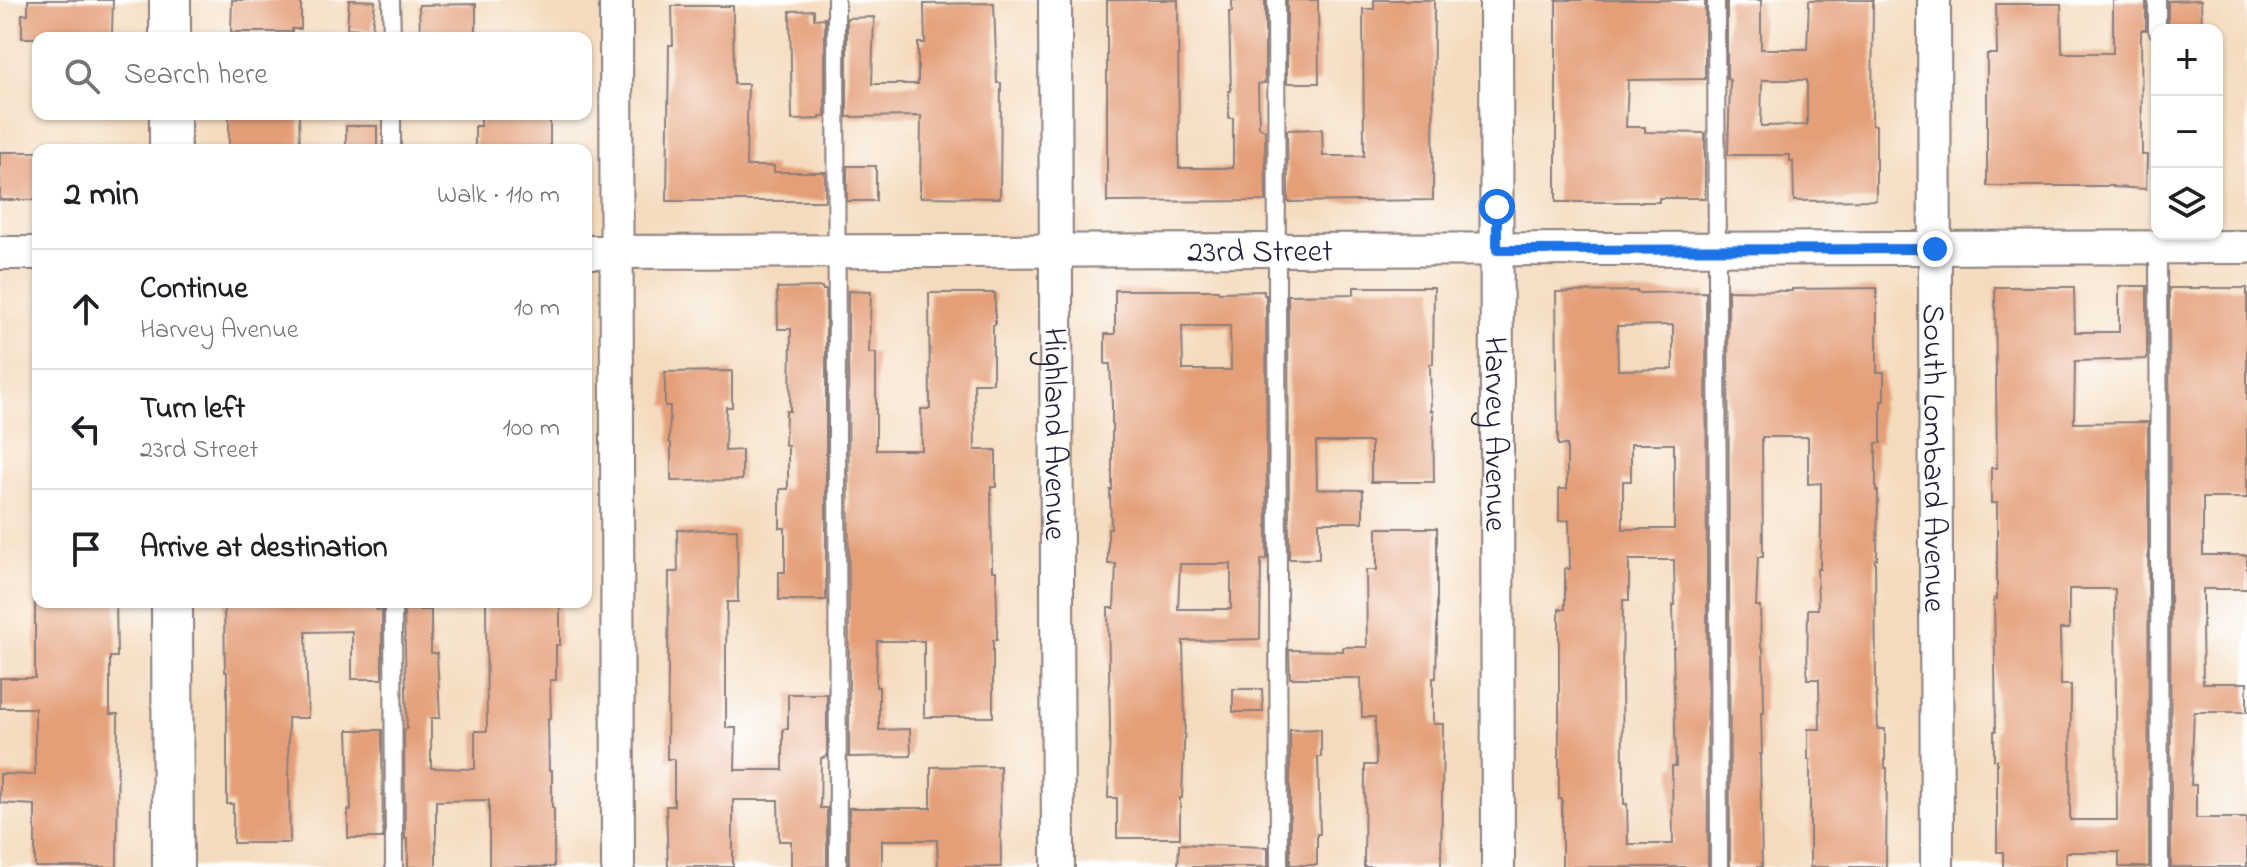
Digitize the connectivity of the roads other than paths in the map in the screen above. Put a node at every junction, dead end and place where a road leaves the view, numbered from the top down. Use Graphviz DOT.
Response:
graph roads {
  1 [pos="170,0"];
  2 [pos="391,0"];
  3 [pos="616,0"];
  4 [pos="836,0"];
  5 [pos="1055,0"];
  6 [pos="1276,0"];
  7 [pos="1496,0"];
  8 [pos="1716,0"];
  9 [pos="1934,0"];
  10 [pos="2157,0"];
  11 [pos="2157,24"];
  12 [pos="170,32"];
  13 [pos="392,32"];
  14 [pos="170,120"];
  15 [pos="392,120"];
  16 [pos="170,144"];
  17 [pos="392,144"];
  18 [pos="2158,241"];
  19 [pos="2247,247"];
  20 [pos="1717,249"];
  21 [pos="1935,249"];
  22 [pos="1277,250"];
  23 [pos="1497,250"];
  24 [pos="837,251"];
  25 [pos="1056,251"];
  26 [pos="601,252"];
  27 [pos="0,253"];
  28 [pos="32,253"];
  29 [pos="172,608"];
  30 [pos="393,608"];
  31 [pos="173,867"];
  32 [pos="394,867"];
  33 [pos="618,867"];
  34 [pos="838,867"];
  35 [pos="1058,867"];
  36 [pos="1279,867"];
  37 [pos="1498,867"];
  38 [pos="1719,867"];
  39 [pos="1937,867"];
  40 [pos="2160,867"];
  1 -- 12 [label="street"];
  2 -- 13 [label="lane"];
  3 -- 26 [label="street"];
  4 -- 24 [label="lane"];
  5 -- 25 [label="street, Highland Avenue"];
  6 -- 22 [label="lane"];
  7 -- 23 [label="street, Harvey Avenue"];
  8 -- 20 [label="lane"];
  9 -- 21 [label="street, South Lombard Avenue"];
  10 -- 11 [label="lane"];
  14 -- 16 [label="street"];
  15 -- 17 [label="lane"];
  18 -- 19 [label="street, 23rd Street"];
  18 -- 21 [label="street, 23rd Street"];
  18 -- 40 [label="lane"];
  20 -- 21 [label="street, 23rd Street"];
  20 -- 23 [label="street, 23rd Street"];
  20 -- 38 [label="lane"];
  21 -- 39 [label="street, South Lombard Avenue"];
  22 -- 23 [label="street, 23rd Street"];
  22 -- 25 [label="street, 23rd Street"];
  22 -- 36 [label="lane"];
  23 -- 37 [label="street, Harvey Avenue"];
  24 -- 25 [label="street, 23rd Street"];
  24 -- 26 [label="street, 23rd Street"];
  24 -- 34 [label="lane"];
  25 -- 35 [label="street, Highland Avenue"];
  26 -- 33 [label="street"];
  27 -- 28 [label="street"];
  29 -- 31 [label="street"];
  30 -- 32 [label="lane"];
}
